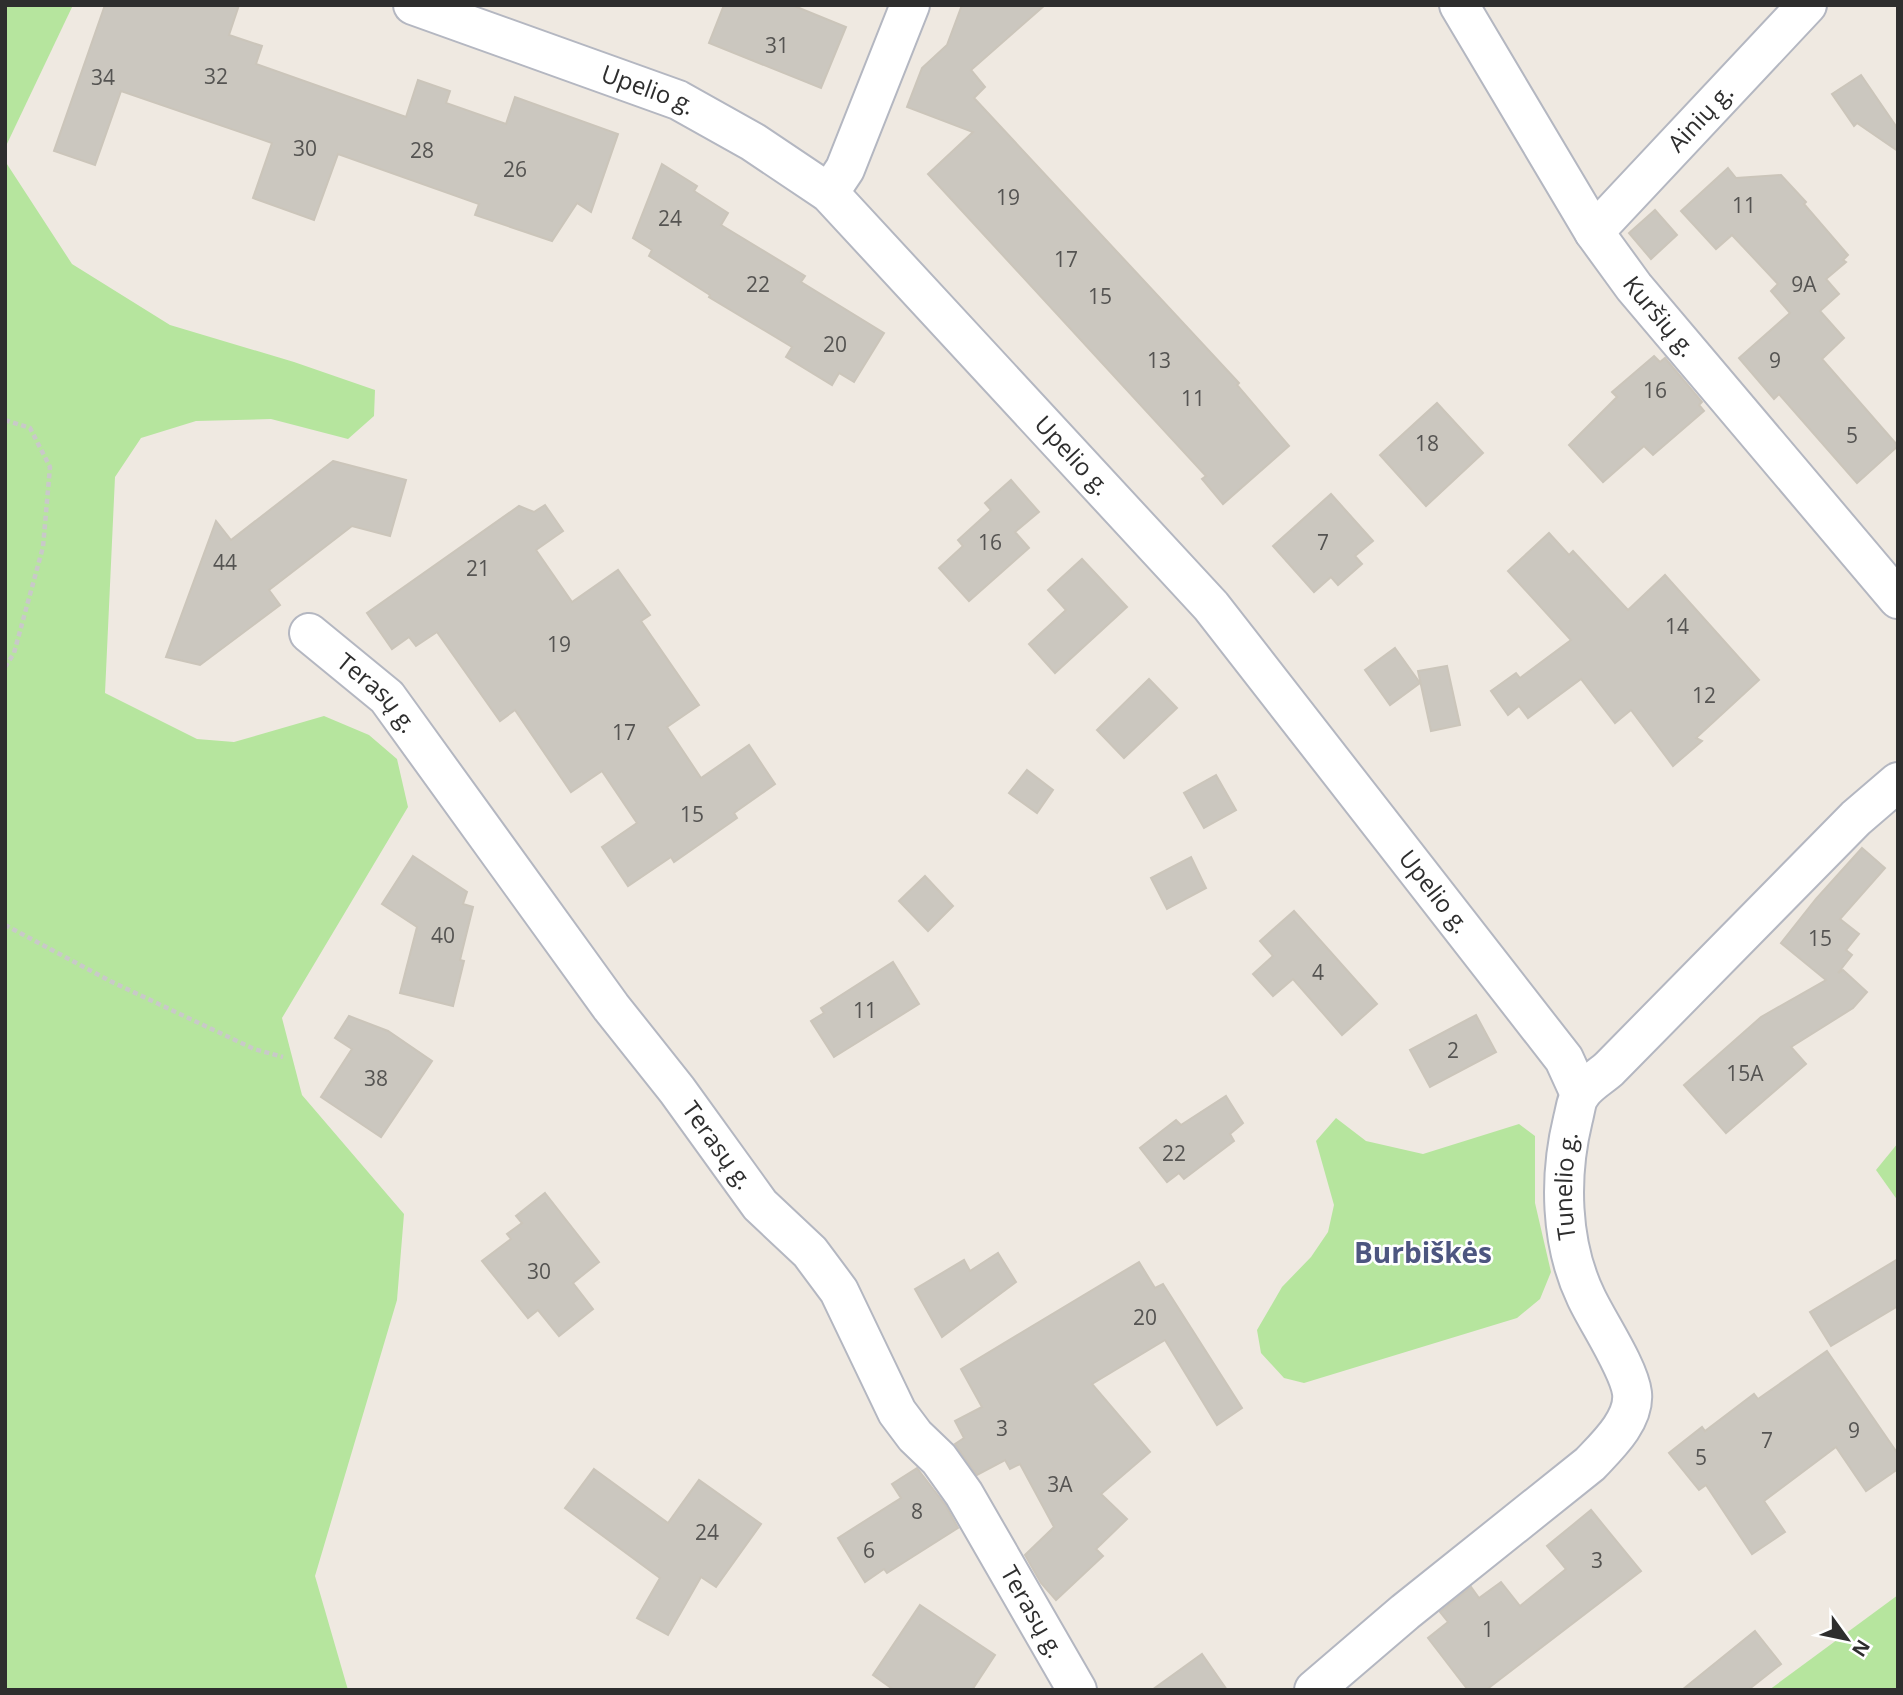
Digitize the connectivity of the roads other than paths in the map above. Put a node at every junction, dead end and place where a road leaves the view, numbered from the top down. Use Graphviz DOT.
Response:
graph roads {
  1 [pos="413,5"];
  2 [pos="910,5"];
  3 [pos="1459,5"];
  4 [pos="1807,5"];
  5 [pos="829,193"];
  6 [pos="1594,232"];
  7 [pos="1898,599"];
  8 [pos="309,634"];
  9 [pos="1898,782"];
  10 [pos="1580,1094"];
  11 [pos="1077,1690"];
  12 [pos="1314,1690"];
  1 -- 5 [label="street, Upelio g."];
  2 -- 5 [label="street"];
  3 -- 6 [label="street, Kuršių g."];
  4 -- 6 [label="street, Ainių g."];
  5 -- 10 [label="street, Upelio g."];
  6 -- 7 [label="street, Kuršių g."];
  8 -- 11 [label="street, Terasų g."];
  9 -- 10 [label="street, Tunelio g."];
  10 -- 12 [label="street, Tunelio g."];
}
